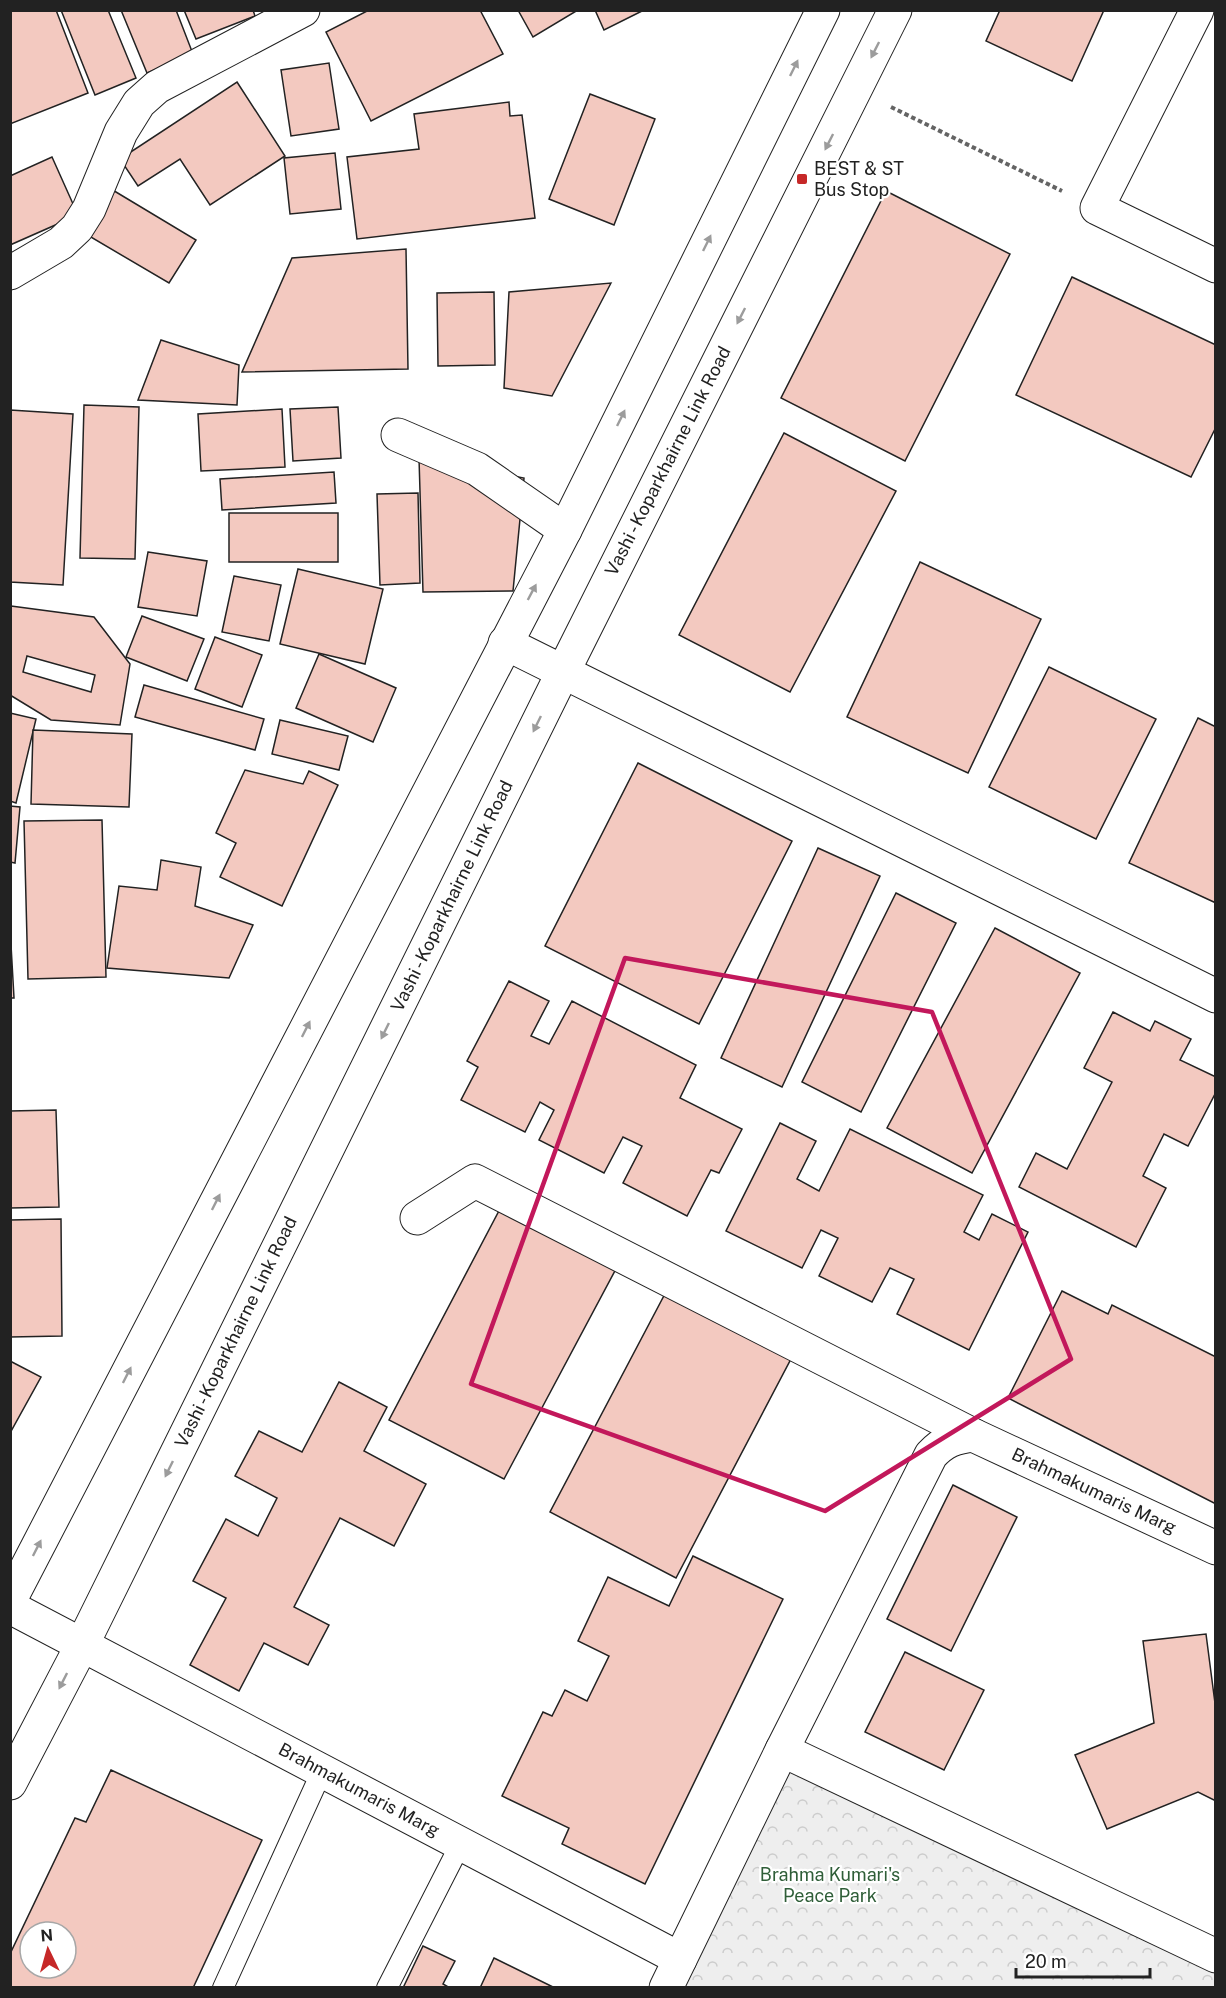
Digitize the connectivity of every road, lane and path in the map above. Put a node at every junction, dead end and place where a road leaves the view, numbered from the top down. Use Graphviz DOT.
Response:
graph roads {
  1 [pos="303,10"];
  2 [pos="823,10"];
  3 [pos="895,10"];
  4 [pos="1197,10"];
  5 [pos="855,90"];
  6 [pos="1072,196"];
  7 [pos="1215,266"];
  8 [pos="10,273"];
  9 [pos="398,435"];
  10 [pos="565,530"];
  11 [pos="505,643"];
  12 [pos="563,672"];
  13 [pos="1215,996"];
  14 [pos="417,1218"];
  15 [pos="974,1435"];
  16 [pos="1215,1548"];
  17 [pos="10,1600"];
  18 [pos="10,1607"];
  19 [pos="82,1645"];
  20 [pos="782,1750"];
  21 [pos="322,1771"];
  22 [pos="10,1783"];
  23 [pos="461,1844"];
  24 [pos="1215,1956"];
  25 [pos="673,1973"];
  26 [pos="223,1988"];
  27 [pos="387,1988"];
  1 -- 8 [label="street"];
  10 -- 2 [label="street, one-way"];
  3 -- 5 [label="street, Vashi - Koparkhairne Link Road, one-way"];
  4 -- 7 [label="street"];
  5 -- 6 [label="path"];
  5 -- 12 [label="street, Vashi - Koparkhairne Link Road, one-way"];
  9 -- 10 [label="street"];
  11 -- 10 [label="street, one-way"];
  11 -- 12 [label="street"];
  17 -- 11 [label="street, one-way"];
  12 -- 13 [label="street"];
  12 -- 19 [label="street, Vashi - Koparkhairne Link Road, one-way"];
  14 -- 15 [label="street, Brahmakumaris Marg"];
  15 -- 16 [label="street, Brahmakumaris Marg"];
  15 -- 20 [label="street"];
  18 -- 19 [label="street, Brahmakumaris Marg"];
  19 -- 21 [label="street, Brahmakumaris Marg"];
  19 -- 22 [label="street, Vashi - Koparkhairne Link Road, one-way"];
  20 -- 24 [label="street"];
  20 -- 25 [label="street"];
  21 -- 23 [label="street, Brahmakumaris Marg"];
  21 -- 26 [label="lane"];
  23 -- 25 [label="street, Brahmakumaris Marg"];
  23 -- 27 [label="lane"];
}
